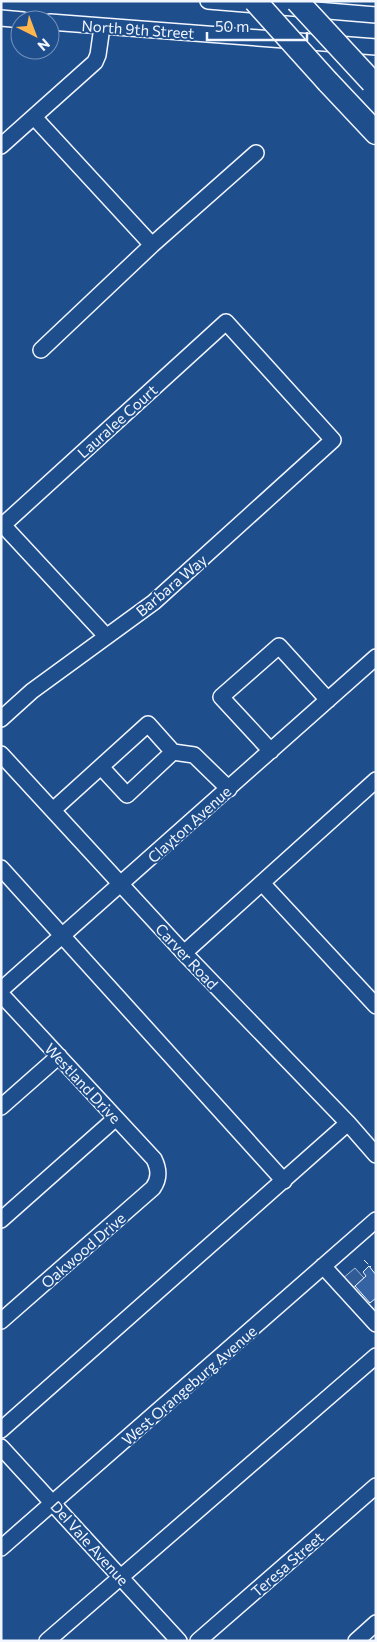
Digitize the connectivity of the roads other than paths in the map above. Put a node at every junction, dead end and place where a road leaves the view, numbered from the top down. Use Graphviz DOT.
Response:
graph roads {
  1 [pos="208,1"];
  2 [pos="255,1"];
  3 [pos="297,1"];
  4 [pos="376,15"];
  5 [pos="60,23"];
  6 [pos="102,27"];
  7 [pos="376,47"];
  8 [pos="374,84"];
  9 [pos="34,117"];
  10 [pos="376,133"];
  11 [pos="1,146"];
  12 [pos="256,152"];
  13 [pos="152,245"];
  14 [pos="41,350"];
  15 [pos="333,440"];
  16 [pos="106,636"];
  17 [pos="376,657"];
  18 [pos="328,700"];
  19 [pos="1,720"];
  20 [pos="271,751"];
  21 [pos="173,752"];
  22 [pos="1,754"];
  23 [pos="101,767"];
  24 [pos="376,780"];
  25 [pos="229,789"];
  26 [pos="53,810"];
  27 [pos="1,868"];
  28 [pos="262,883"];
  29 [pos="121,885"];
  30 [pos="63,935"];
  31 [pos="184,954"];
  32 [pos="3,997"];
  33 [pos="376,1006"];
  34 [pos="59,1056"];
  35 [pos="1,1107"];
  36 [pos="116,1118"];
  37 [pos="348,1124"];
  38 [pos="376,1155"];
  39 [pos="159,1175"];
  40 [pos="284,1181"];
  41 [pos="1,1220"];
  42 [pos="376,1220"];
  43 [pos="323,1266"];
  44 [pos="1,1320"];
  45 [pos="376,1324"];
  46 [pos="376,1356"];
  47 [pos="1,1430"];
  48 [pos="1,1446"];
  49 [pos="376,1486"];
  50 [pos="54,1503"];
  51 [pos="1,1548"];
  52 [pos="121,1576"];
  53 [pos="376,1623"];
  54 [pos="47,1641"];
  55 [pos="179,1641"];
  56 [pos="198,1641"];
  57 [pos="356,1641"];
  1 -- 4 [label="street"];
  2 -- 10 [label="highway, bridge"];
  3 -- 8 [label="highway, bridge"];
  5 -- 6 [label="street, North 9th Street"];
  6 -- 7 [label="street, North 9th Street"];
  6 -- 9 [label="street"];
  9 -- 11 [label="street"];
  9 -- 13 [label="street"];
  12 -- 13 [label="street"];
  13 -- 14 [label="street"];
  15 -- 16 [label="street, Barbara Way"];
  15 -- 16 [label="street, Lauralee Court"];
  16 -- 19 [label="street, Barbara Way"];
  17 -- 18 [label="street, Clayton Avenue"];
  18 -- 20 [label="street, Clayton Avenue"];
  18 -- 20 [label="street"];
  20 -- 25 [label="street, Clayton Avenue"];
  21 -- 23 [label="street"];
  21 -- 23 [label="street"];
  21 -- 25 [label="street"];
  22 -- 26 [label="street, Carver Road"];
  23 -- 26 [label="street"];
  24 -- 28 [label="street"];
  25 -- 29 [label="street, Clayton Avenue"];
  26 -- 29 [label="street, Carver Road"];
  27 -- 30 [label="street"];
  28 -- 31 [label="street"];
  28 -- 33 [label="street"];
  29 -- 30 [label="street, Clayton Avenue"];
  29 -- 31 [label="street, Carver Road"];
  30 -- 32 [label="street, Clayton Avenue"];
  30 -- 40 [label="street"];
  31 -- 37 [label="street, Carver Road"];
  32 -- 34 [label="street, Westland Drive"];
  34 -- 35 [label="street"];
  34 -- 36 [label="street, Westland Drive"];
  36 -- 39 [label="street, Westland Drive"];
  36 -- 41 [label="street"];
  37 -- 38 [label="street, Carver Road"];
  37 -- 40 [label="street"];
  39 -- 44 [label="street, Oakwood Drive"];
  40 -- 47 [label="street"];
  42 -- 43 [label="street, West Orangeburg Avenue"];
  43 -- 45 [label="street"];
  43 -- 50 [label="street, West Orangeburg Avenue"];
  46 -- 52 [label="street"];
  48 -- 50 [label="street, Del Vale Avenue"];
  49 -- 56 [label="street, Teresa Street"];
  50 -- 51 [label="street, West Orangeburg Avenue"];
  50 -- 52 [label="street, Del Vale Avenue"];
  52 -- 54 [label="street"];
  52 -- 55 [label="street, Del Vale Avenue"];
  53 -- 57 [label="street"];
}
